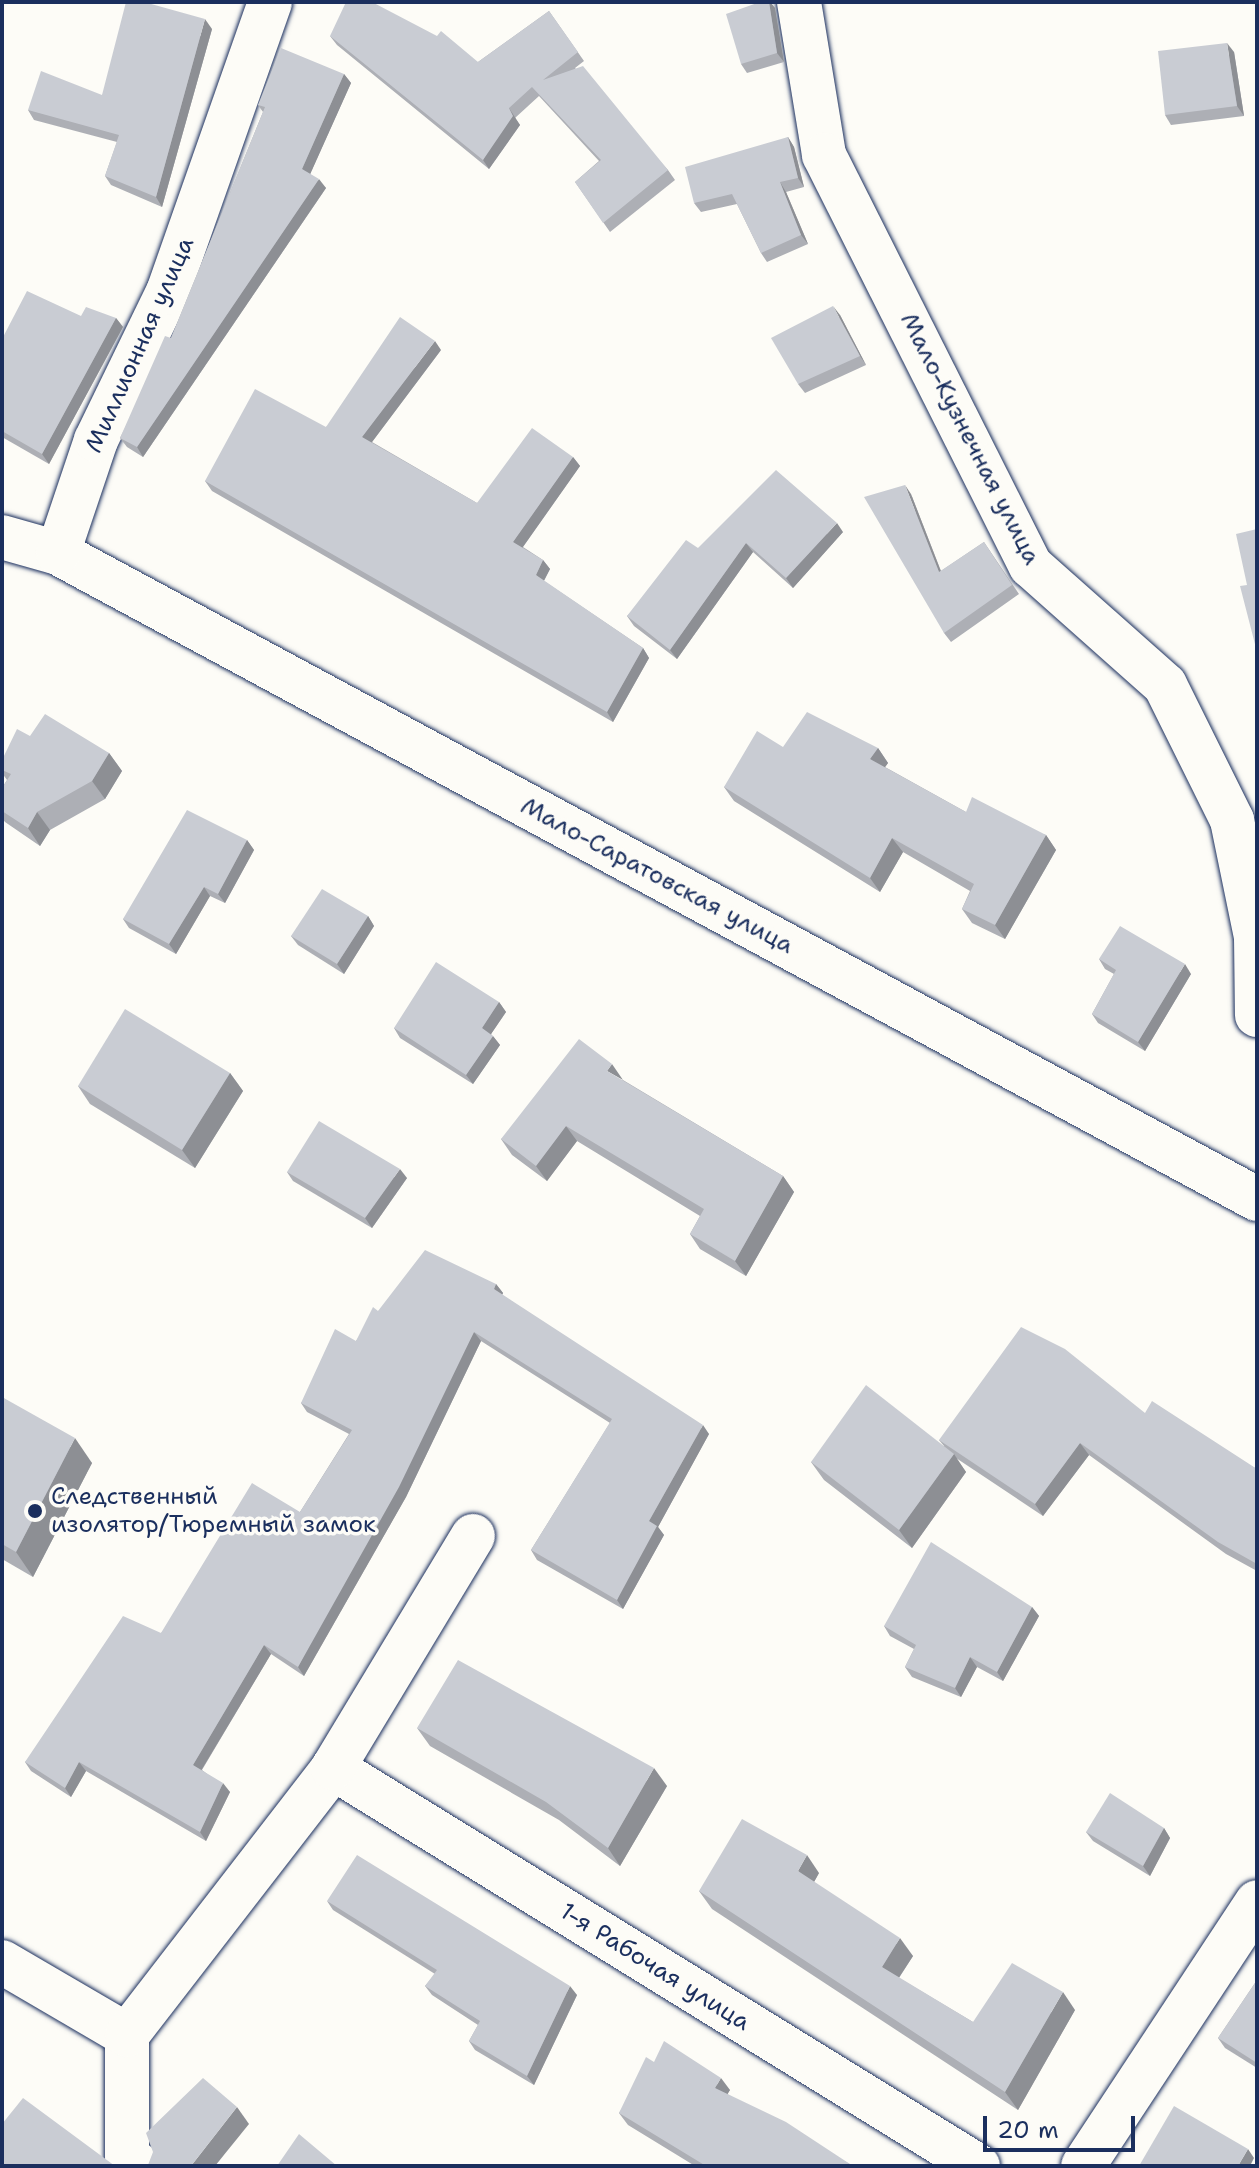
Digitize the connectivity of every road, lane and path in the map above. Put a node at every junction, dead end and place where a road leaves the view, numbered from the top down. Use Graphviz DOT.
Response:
graph roads {
  1 [pos="270,2"];
  2 [pos="799,2"];
  3 [pos="2,537"];
  4 [pos="58,553"];
  5 [pos="1257,1015"];
  6 [pos="1257,1199"];
  7 [pos="473,1536"];
  8 [pos="333,1768"];
  9 [pos="1257,1902"];
  10 [pos="2,1962"];
  11 [pos="127,2035"];
  12 [pos="140,2166"];
  13 [pos="978,2166"];
  14 [pos="1083,2166"];
  1 -- 4 [label="street, Миллионная улица"];
  2 -- 5 [label="street, Мало-Кузнечная улица"];
  3 -- 4 [label="street, Мало-Саратовская улица"];
  4 -- 6 [label="street, Мало-Саратовская улица"];
  7 -- 8 [label="street"];
  8 -- 11 [label="street"];
  8 -- 13 [label="street, 1-я Рабочая улица"];
  9 -- 14 [label="street"];
  10 -- 11 [label="street"];
  11 -- 12 [label="street"];
}
